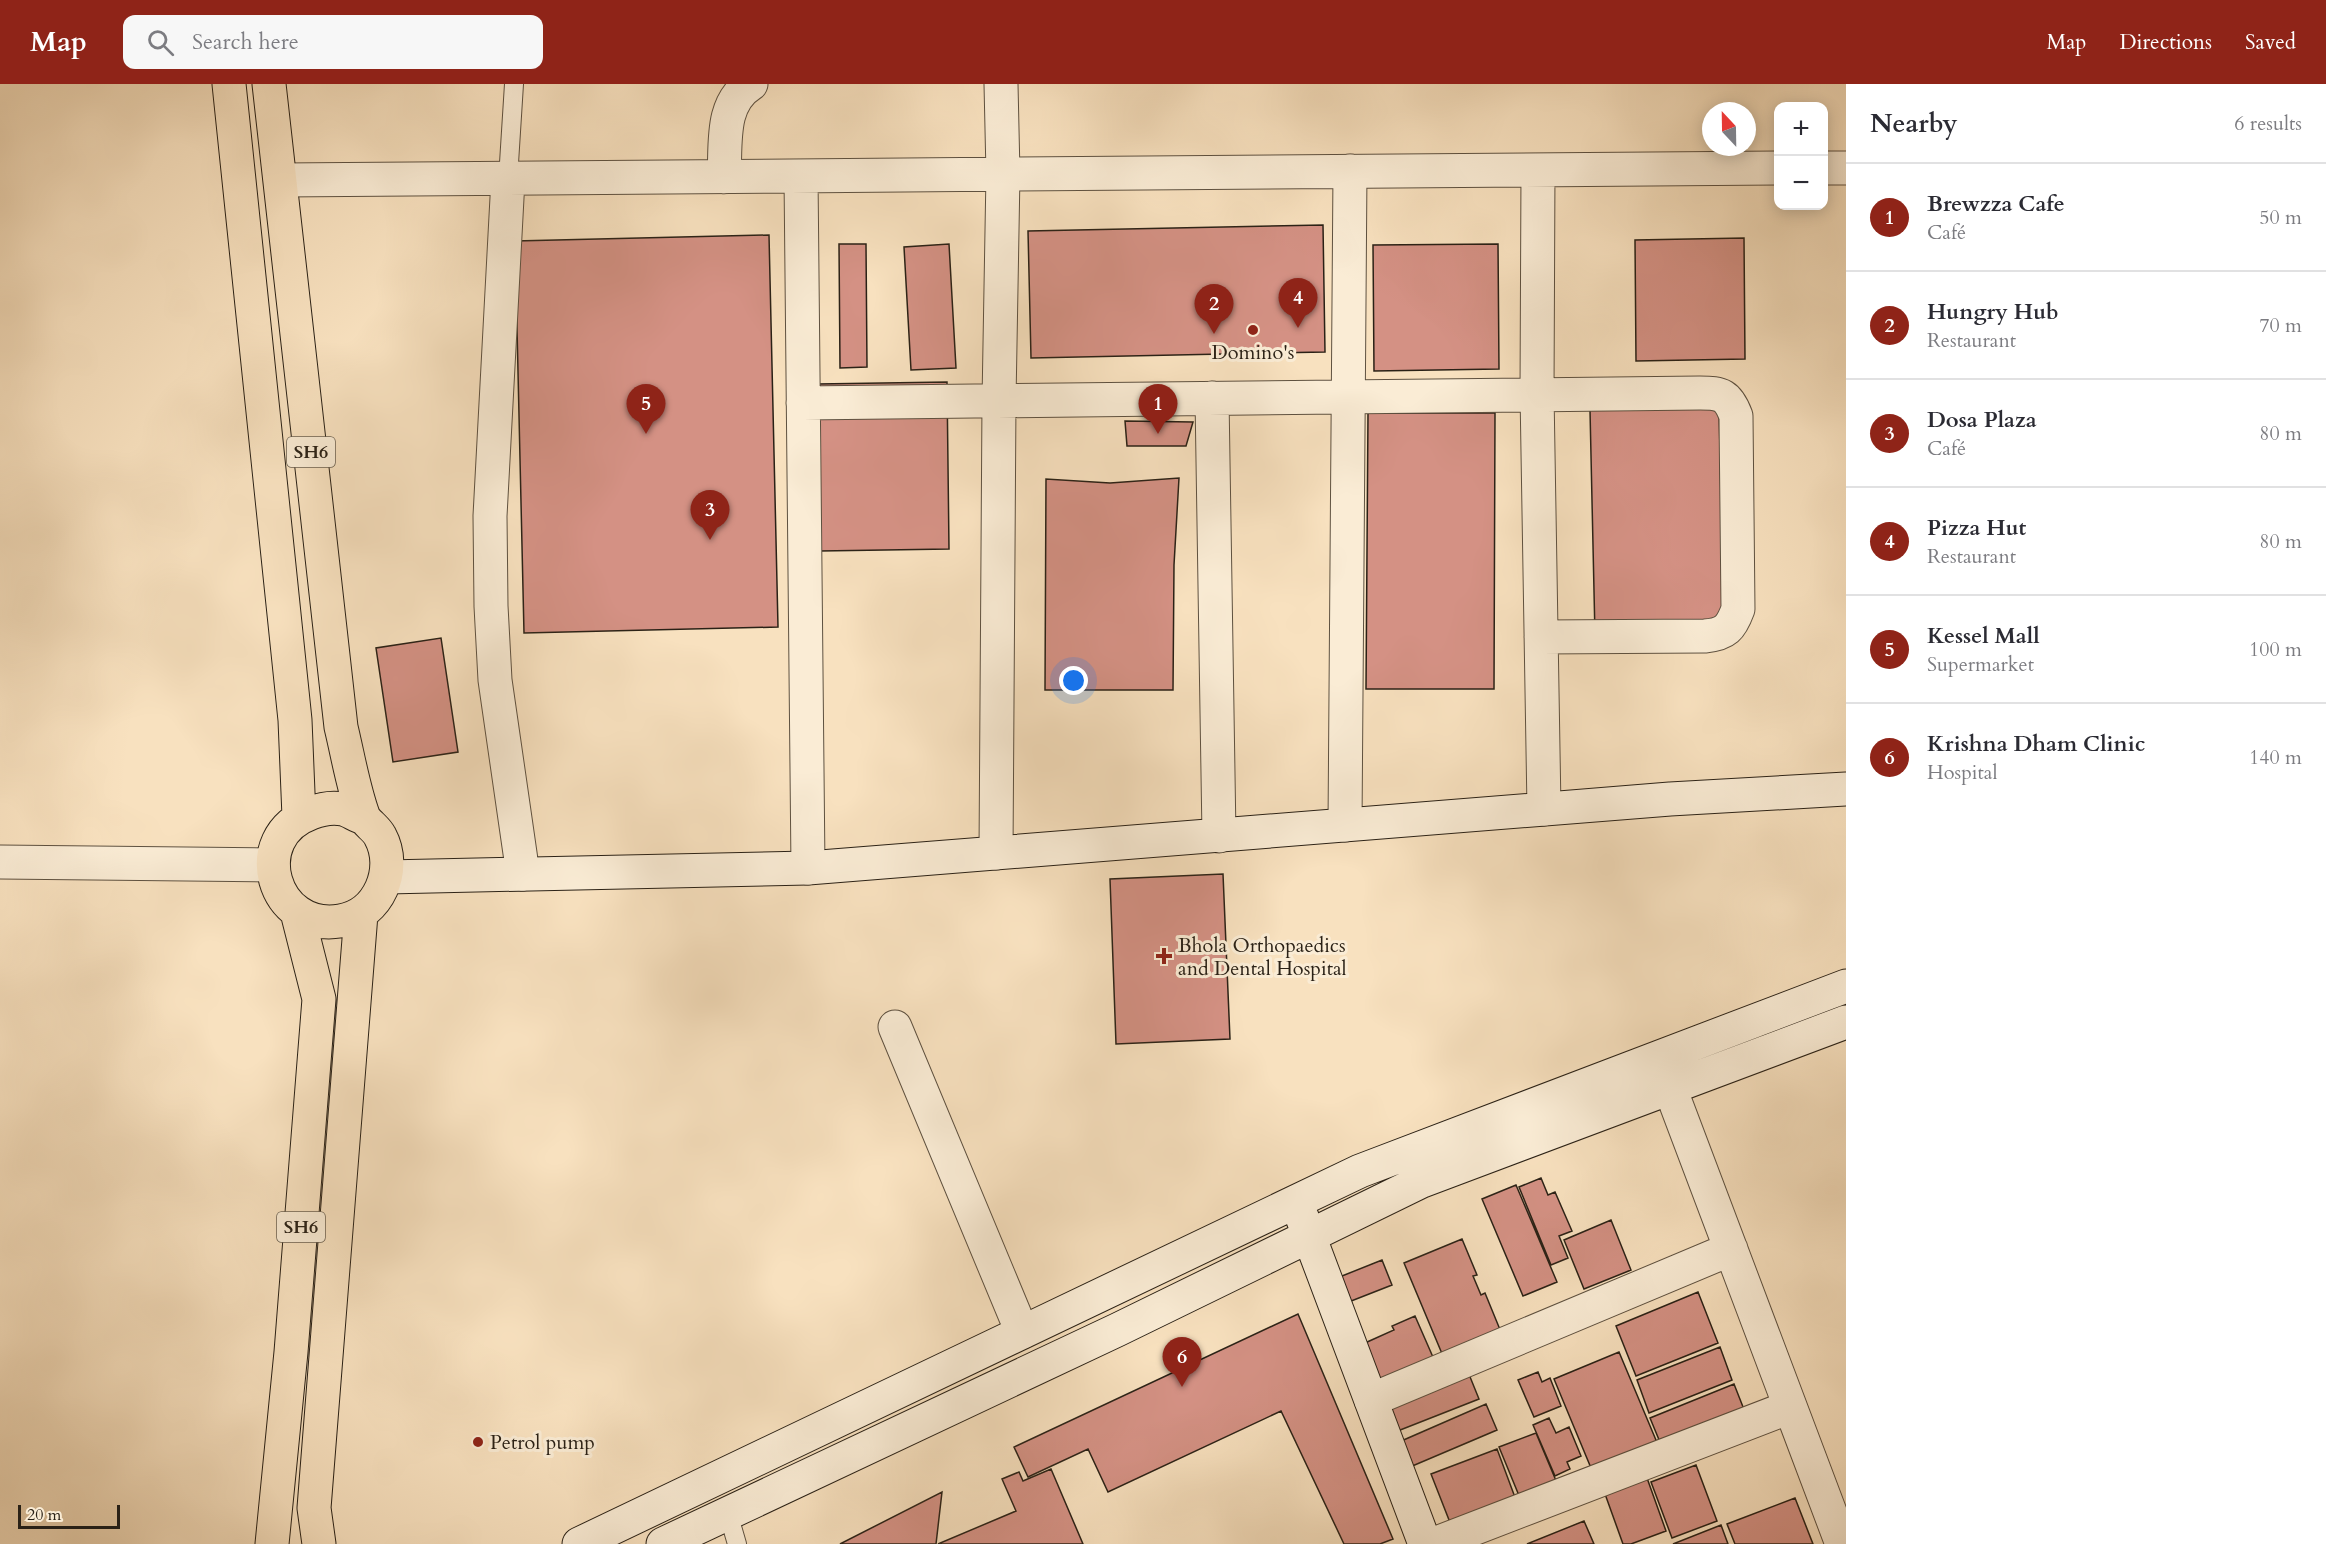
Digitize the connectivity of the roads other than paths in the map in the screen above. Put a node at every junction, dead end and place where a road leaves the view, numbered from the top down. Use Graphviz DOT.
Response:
graph roads {
  1 [pos="229,84"];
  2 [pos="269,84"];
  3 [pos="514,84"];
  4 [pos="751,84"];
  5 [pos="1001,84"];
  6 [pos="1774,168"];
  7 [pos="1828,168"];
  8 [pos="1846,168"];
  9 [pos="1538,170"];
  10 [pos="1350,171"];
  11 [pos="1003,174"];
  12 [pos="801,176"];
  13 [pos="724,177"];
  14 [pos="508,178"];
  15 [pos="281,180"];
  16 [pos="1538,393"];
  17 [pos="1348,396"];
  18 [pos="1212,398"];
  19 [pos="999,401"];
  20 [pos="803,403"];
  21 [pos="1541,637"];
  22 [pos="1846,789"];
  23 [pos="1544,809"];
  24 [pos="298,817"];
  25 [pos="364,818"];
  26 [pos="1345,825"];
  27 [pos="1219,836"];
  28 [pos="996,853"];
  29 [pos="0,862"];
  30 [pos="273,865"];
  31 [pos="808,868"];
  32 [pos="522,874"];
  33 [pos="387,877"];
  34 [pos="297,912"];
  35 [pos="361,914"];
  36 [pos="1846,986"];
  37 [pos="1846,1022"];
  38 [pos="895,1028"];
  39 [pos="1670,1088"];
  40 [pos="1295,1202"];
  41 [pos="1309,1236"];
  42 [pos="1731,1249"];
  43 [pos="1022,1332"];
  44 [pos="1371,1400"];
  45 [pos="1790,1407"];
  46 [pos="1834,1489"];
  47 [pos="733,1529"];
  48 [pos="272,1544"];
  49 [pos="319,1544"];
  50 [pos="579,1544"];
  51 [pos="663,1544"];
  52 [pos="1425,1544"];
  53 [pos="1434,1544"];
  54 [pos="1842,1544"];
  1 -- 24 [label="main road, SH6"];
  2 -- 15 [label="main road, SH6"];
  3 -- 14 [label="lane"];
  4 -- 13 [label="street"];
  5 -- 11 [label="street"];
  6 -- 9 [label="street"];
  7 -- 8 [label="street"];
  9 -- 10 [label="street"];
  9 -- 16 [label="street"];
  10 -- 11 [label="street"];
  10 -- 17 [label="street"];
  11 -- 12 [label="street"];
  11 -- 19 [label="street"];
  12 -- 13 [label="street"];
  12 -- 20 [label="street"];
  13 -- 14 [label="street"];
  14 -- 15 [label="street"];
  14 -- 32 [label="street"];
  15 -- 25 [label="main road, SH6"];
  16 -- 17 [label="street"];
  16 -- 21 [label="street"];
  16 -- 21 [label="street"];
  17 -- 18 [label="street"];
  17 -- 26 [label="street"];
  18 -- 19 [label="street"];
  18 -- 27 [label="street"];
  19 -- 20 [label="street"];
  19 -- 28 [label="street"];
  20 -- 31 [label="street"];
  21 -- 23 [label="street"];
  22 -- 23 [label="street"];
  23 -- 26 [label="street"];
  24 -- 25 [label="main road"];
  24 -- 30 [label="main road"];
  25 -- 33 [label="main road, SH6"];
  26 -- 27 [label="street"];
  27 -- 28 [label="street"];
  28 -- 31 [label="street"];
  29 -- 30 [label="street"];
  30 -- 34 [label="main road, SH6"];
  31 -- 32 [label="street"];
  32 -- 33 [label="street"];
  33 -- 35 [label="main road"];
  34 -- 35 [label="main road"];
  34 -- 48 [label="main road, SH6"];
  35 -- 49 [label="main road, SH6"];
  36 -- 40 [label="street"];
  37 -- 39 [label="street"];
  38 -- 43 [label="street"];
  39 -- 41 [label="street"];
  39 -- 42 [label="street"];
  40 -- 41 [label="street"];
  40 -- 43 [label="street"];
  41 -- 44 [label="street"];
  41 -- 47 [label="street"];
  42 -- 44 [label="street"];
  42 -- 45 [label="street"];
  43 -- 50 [label="street"];
  44 -- 52 [label="street"];
  45 -- 46 [label="street"];
  45 -- 53 [label="street"];
  46 -- 54 [label="street"];
  47 -- 51 [label="street"];
}
